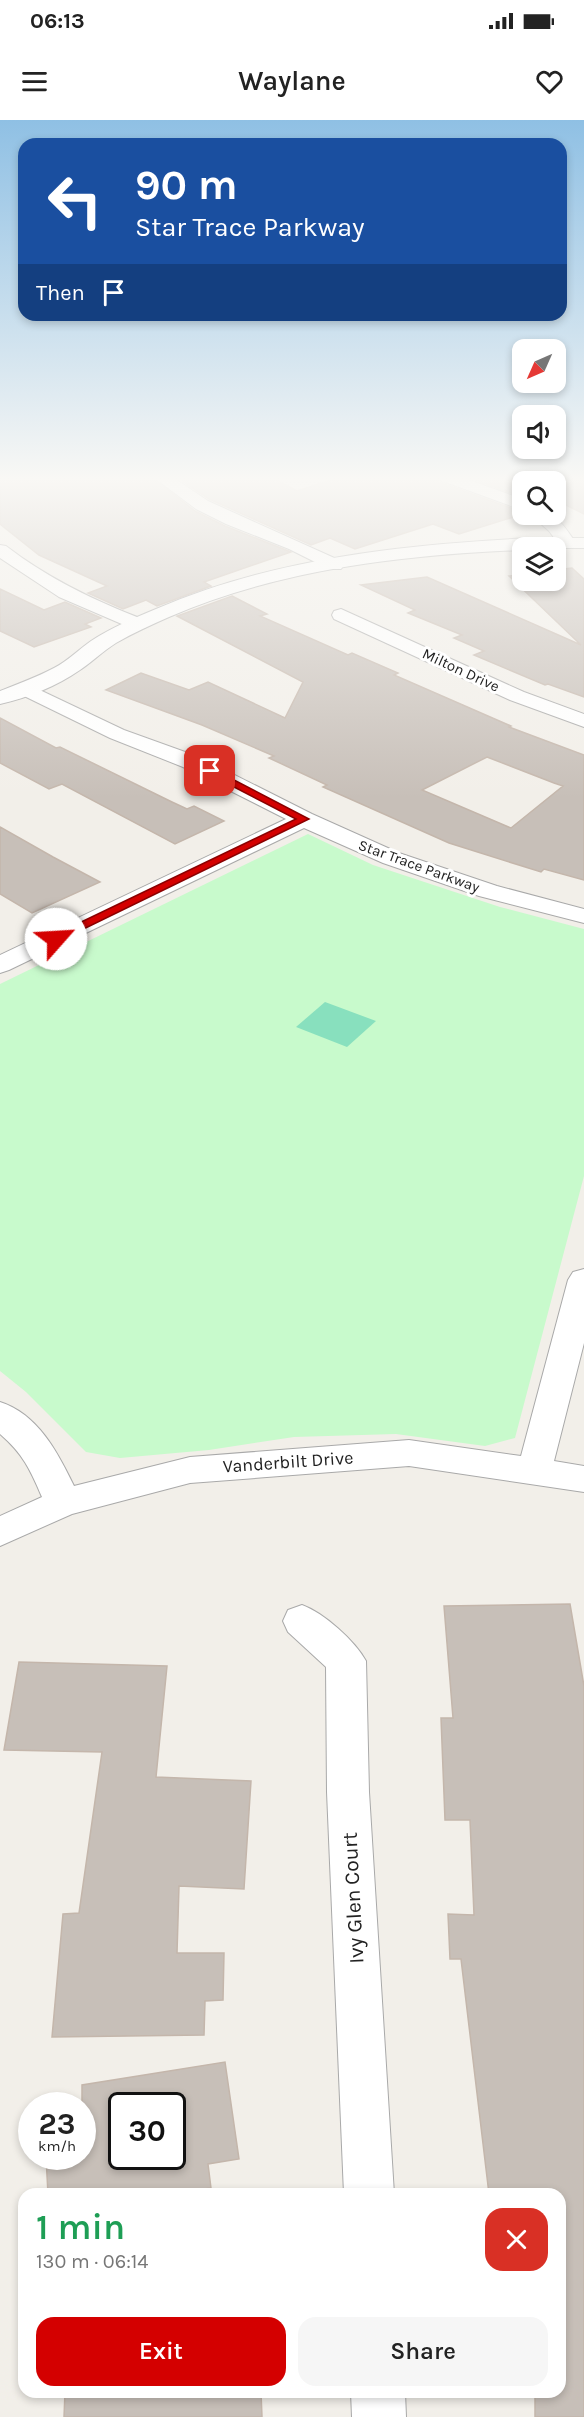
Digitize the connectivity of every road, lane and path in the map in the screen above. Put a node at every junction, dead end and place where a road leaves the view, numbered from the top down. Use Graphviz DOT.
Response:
graph roads {
  1 [pos="45,583"];
  2 [pos="261,583"];
  3 [pos="341,615"];
  4 [pos="138,624"];
  5 [pos="99,645"];
  6 [pos="0,682"];
  7 [pos="25,689"];
  8 [pos="584,721"];
  9 [pos="304,819"];
  10 [pos="584,916"];
  11 [pos="4,959"];
  12 [pos="584,1280"];
  13 [pos="0,1415"];
  14 [pos="534,1472"];
  15 [pos="584,1479"];
  16 [pos="63,1503"];
  17 [pos="0,1532"];
  18 [pos="302,1621"];
  19 [pos="369,2188"];
  20 [pos="378,2398"];
  21 [pos="378,2417"];
  1 -- 4 [label="street"];
  2 -- 4 [label="street"];
  3 -- 8 [label="street, Milton Drive"];
  4 -- 5 [label="street"];
  5 -- 6 [label="street"];
  5 -- 7 [label="street"];
  6 -- 7 [label="street, Star Trace Parkway"];
  7 -- 9 [label="street, Star Trace Parkway"];
  9 -- 10 [label="street, Star Trace Parkway"];
  9 -- 11 [label="street"];
  12 -- 14 [label="street"];
  13 -- 16 [label="street"];
  14 -- 15 [label="street, Vanderbilt Drive"];
  14 -- 16 [label="street, Vanderbilt Drive"];
  16 -- 17 [label="street, Vanderbilt Drive"];
  18 -- 19 [label="street, Ivy Glen Court"];
  20 -- 21 [label="street"];
}
